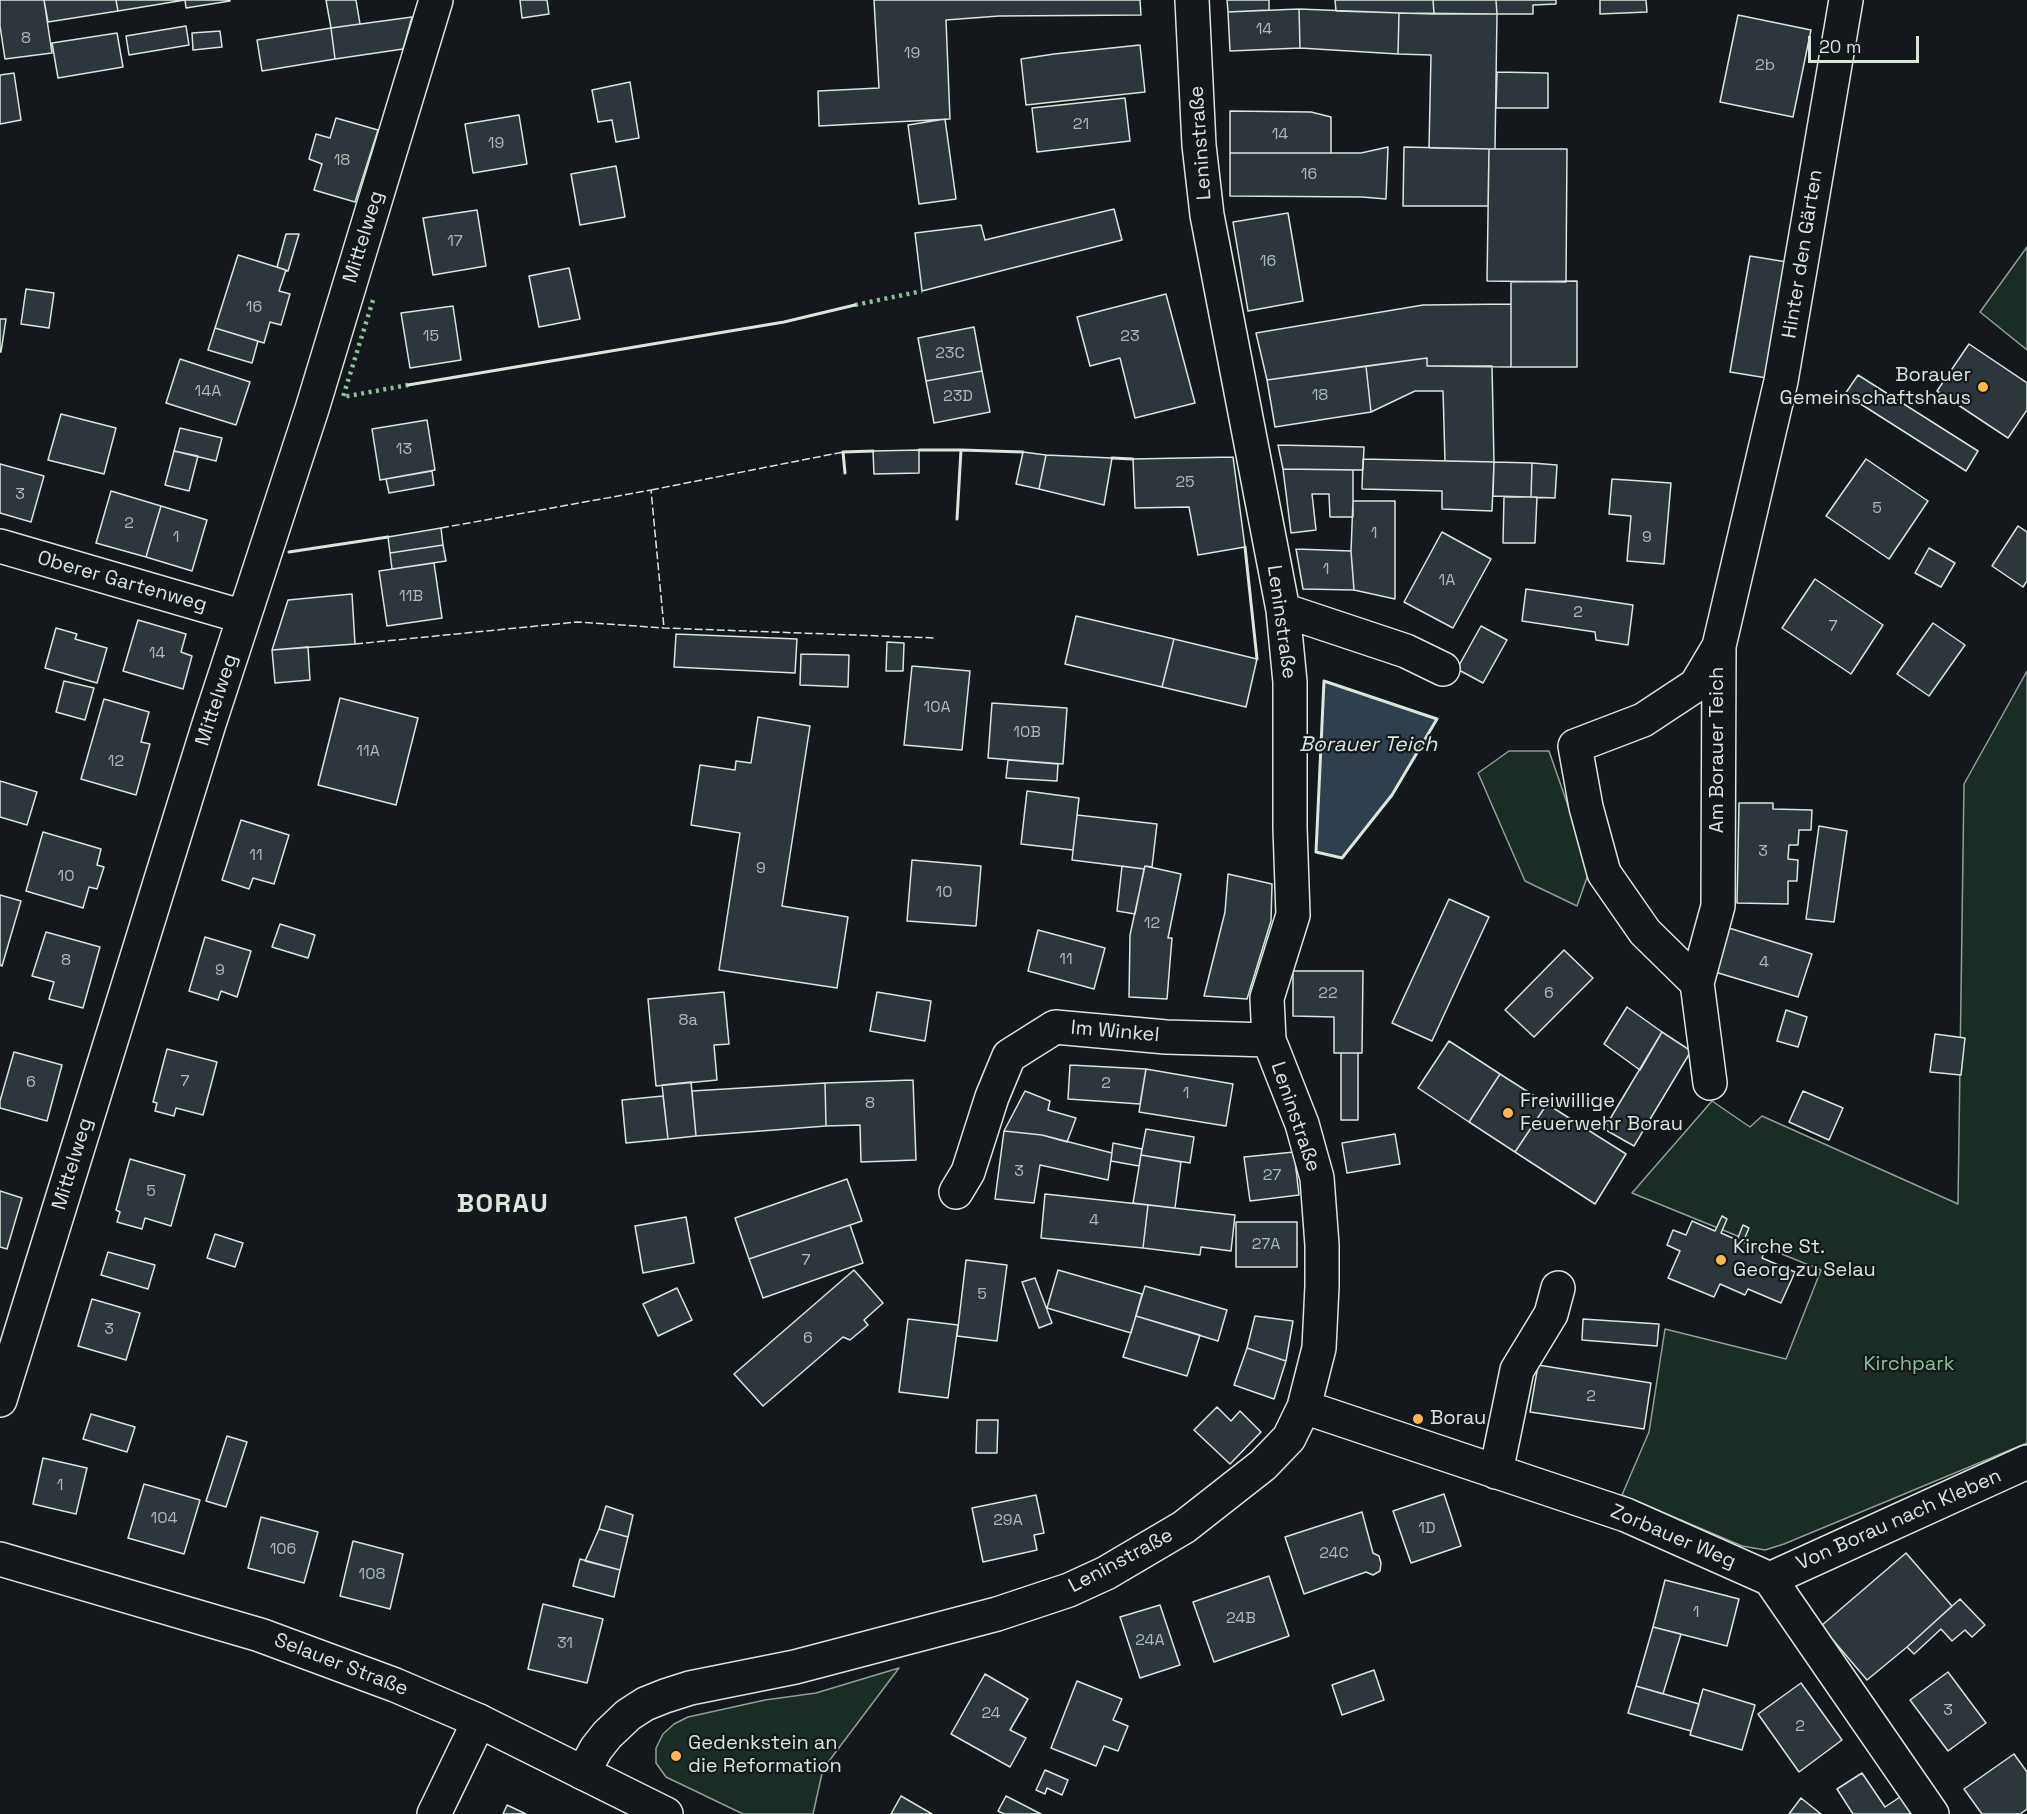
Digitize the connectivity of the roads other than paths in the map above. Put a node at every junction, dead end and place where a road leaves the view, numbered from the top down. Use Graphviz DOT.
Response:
graph roads {
  1 [pos="436,0"];
  2 [pos="1192,0"];
  3 [pos="1845,0"];
  4 [pos="0,546"];
  5 [pos="1283,610"];
  6 [pos="244,617"];
  7 [pos="1719,646"];
  8 [pos="1443,669"];
  9 [pos="1697,983"];
  10 [pos="1269,1040"];
  11 [pos="1710,1083"];
  12 [pos="956,1192"];
  13 [pos="1558,1288"];
  14 [pos="0,1400"];
  15 [pos="1304,1407"];
  16 [pos="2027,1462"];
  17 [pos="1496,1472"];
  18 [pos="0,1559"];
  19 [pos="1770,1579"];
  20 [pos="479,1722"];
  21 [pos="583,1773"];
  22 [pos="434,1814"];
  23 [pos="666,1814"];
  24 [pos="1932,1814"];
  1 -- 6 [label="street, Mittelweg"];
  2 -- 5 [label="street, Leninstraße"];
  3 -- 7 [label="street, Hinter den Gärten"];
  4 -- 6 [label="street, Oberer Gartenweg"];
  5 -- 8 [label="street"];
  5 -- 10 [label="street, Leninstraße"];
  6 -- 14 [label="street, Mittelweg"];
  7 -- 9 [label="street, Am Borauer Teich"];
  7 -- 9 [label="street, Am Borauer Teich"];
  9 -- 11 [label="street, Am Borauer Teich"];
  10 -- 12 [label="street, Im Winkel"];
  10 -- 15 [label="street, Leninstraße"];
  13 -- 17 [label="street"];
  15 -- 17 [label="street, Zorbauer Weg"];
  15 -- 21 [label="street, Leninstraße"];
  16 -- 19 [label="street, Von Borau nach Kleben"];
  17 -- 19 [label="street, Zorbauer Weg"];
  18 -- 20 [label="street, Selauer Straße"];
  19 -- 24 [label="street"];
  20 -- 21 [label="street, Selauer Straße"];
  20 -- 22 [label="street"];
  21 -- 23 [label="street, Selauer Straße"];
}
